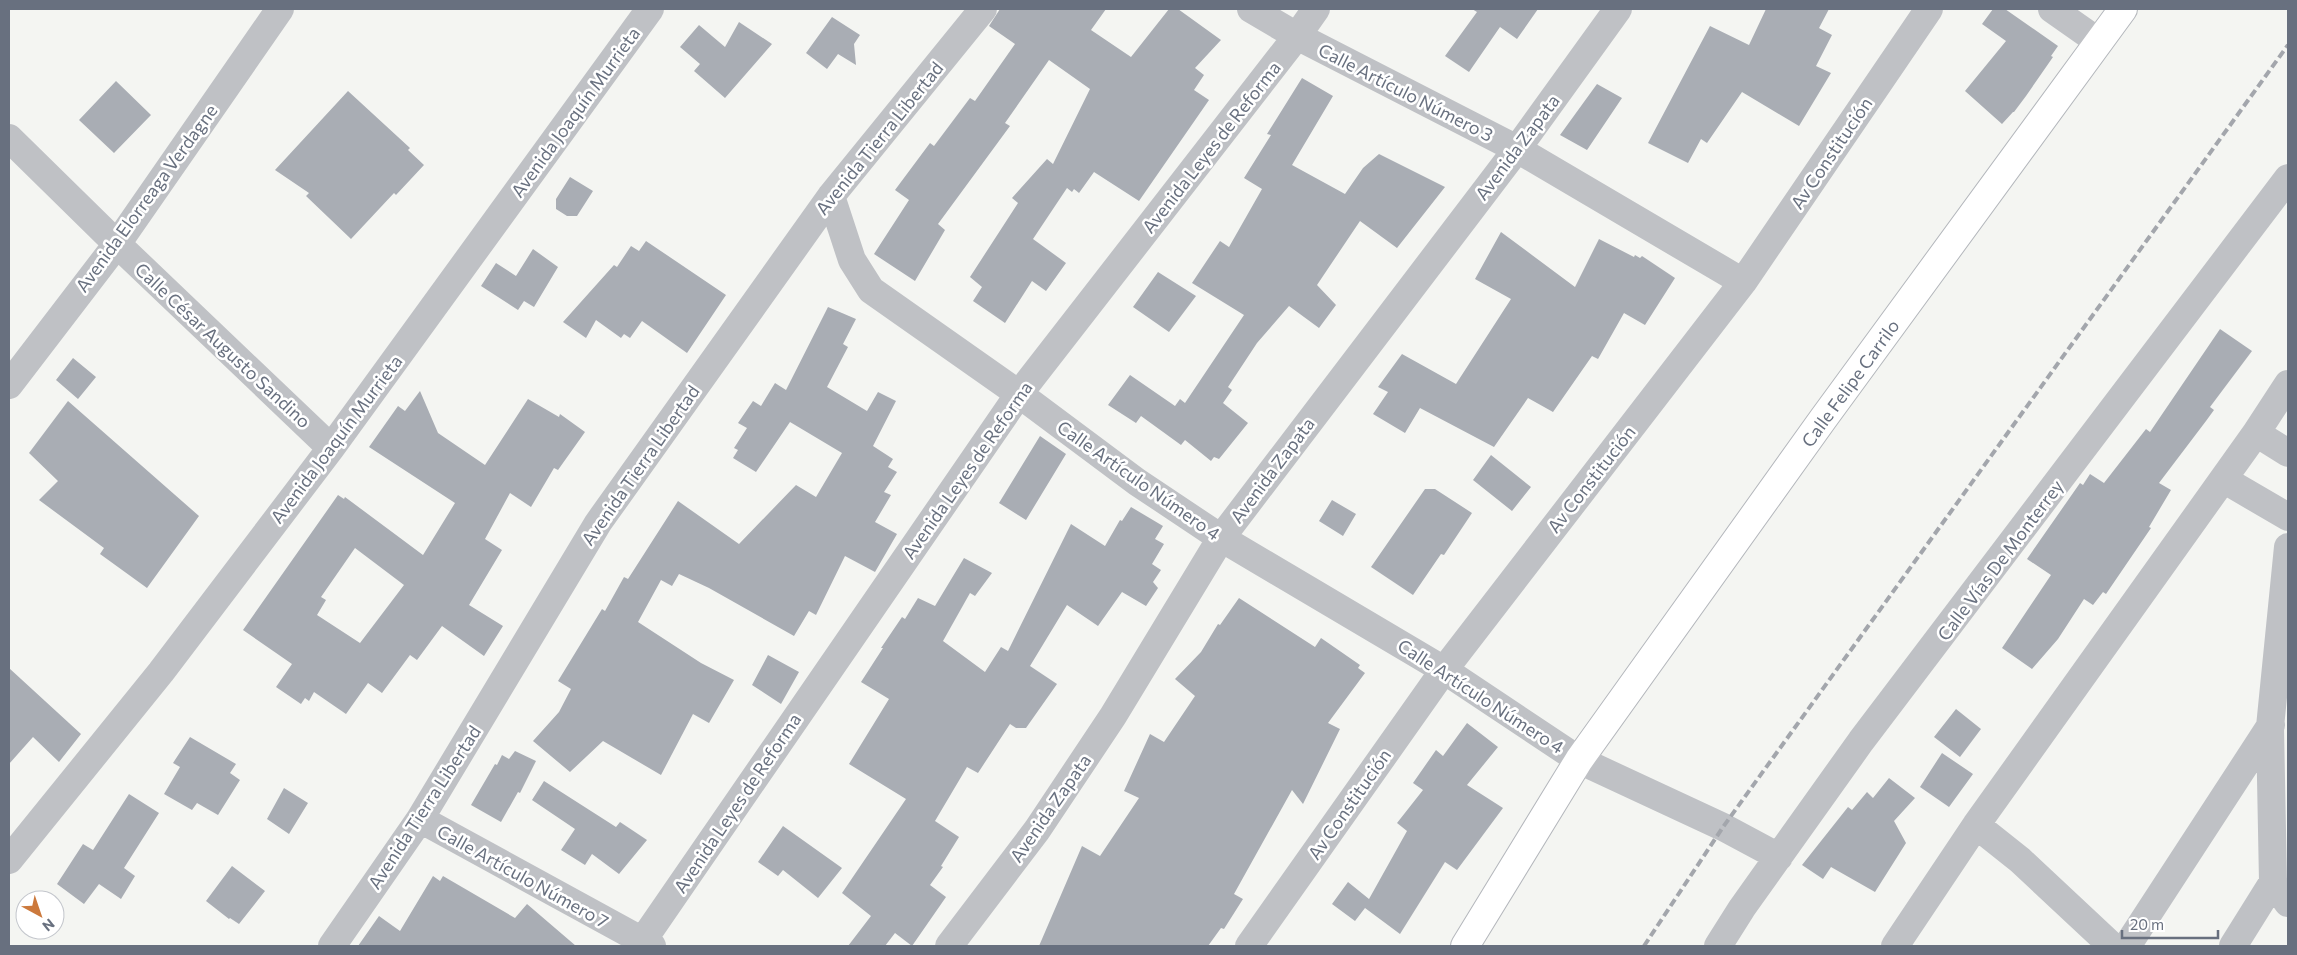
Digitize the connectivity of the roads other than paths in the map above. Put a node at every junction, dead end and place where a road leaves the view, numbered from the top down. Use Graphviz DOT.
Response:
graph roads {
  1 [pos="280,9"];
  2 [pos="650,9"];
  3 [pos="983,9"];
  4 [pos="1251,9"];
  5 [pos="1316,9"];
  6 [pos="1618,9"];
  7 [pos="1930,9"];
  8 [pos="2052,9"];
  9 [pos="2123,9"];
  10 [pos="1297,36"];
  11 [pos="2099,42"];
  12 [pos="9,138"];
  13 [pos="1517,149"];
  14 [pos="2288,178"];
  15 [pos="831,196"];
  16 [pos="117,244"];
  17 [pos="1743,282"];
  18 [pos="2288,384"];
  19 [pos="9,385"];
  20 [pos="1019,394"];
  21 [pos="2256,434"];
  22 [pos="331,448"];
  23 [pos="2288,453"];
  24 [pos="2223,479"];
  25 [pos="2288,517"];
  26 [pos="1221,538"];
  27 [pos="2288,547"];
  28 [pos="1444,670"];
  29 [pos="2288,699"];
  30 [pos="2270,727"];
  31 [pos="1579,760"];
  32 [pos="420,819"];
  33 [pos="1976,825"];
  34 [pos="1778,857"];
  35 [pos="9,860"];
  36 [pos="2280,893"];
  37 [pos="644,945"];
  38 [pos="332,946"];
  39 [pos="949,946"];
  40 [pos="1249,946"];
  41 [pos="1465,946"];
  42 [pos="1718,946"];
  43 [pos="1894,946"];
  44 [pos="2112,946"];
  45 [pos="2127,946"];
  46 [pos="2233,946"];
  1 -- 16 [label="street, Avenida Elorreaga Verdagne"];
  2 -- 22 [label="street, Avenida Joaquín Murrieta"];
  3 -- 15 [label="street, Avenida Tierra Libertad"];
  4 -- 10 [label="street, Calle Artículo Número 3"];
  5 -- 10 [label="street, Avenida Leyes de Reforma"];
  6 -- 13 [label="street, Avenida Zapata"];
  7 -- 17 [label="street, Av Constitución"];
  8 -- 11 [label="street"];
  9 -- 11 [label="street, Calle Felipe Carrilo"];
  10 -- 13 [label="street, Calle Artículo Número 3"];
  10 -- 20 [label="street, Avenida Leyes de Reforma"];
  11 -- 31 [label="street, Calle Felipe Carrilo"];
  12 -- 16 [label="street, Calle César Augusto Sandino"];
  13 -- 17 [label="street, Calle Artículo Número 3"];
  13 -- 26 [label="street, Avenida Zapata"];
  14 -- 34 [label="street, Calle Vías De Monterrey"];
  15 -- 20 [label="street, Calle Artículo Número 4"];
  15 -- 32 [label="street, Avenida Tierra Libertad"];
  16 -- 19 [label="street, Avenida Elorreaga Verdagne"];
  16 -- 22 [label="street, Calle César Augusto Sandino"];
  17 -- 28 [label="street, Av Constitución"];
  18 -- 21 [label="street"];
  20 -- 26 [label="street, Calle Artículo Número 4"];
  20 -- 37 [label="street, Avenida Leyes de Reforma"];
  21 -- 23 [label="street"];
  21 -- 24 [label="street"];
  22 -- 35 [label="street, Avenida Joaquín Murrieta"];
  24 -- 25 [label="street"];
  24 -- 33 [label="street"];
  26 -- 28 [label="street, Calle Artículo Número 4"];
  26 -- 39 [label="street, Avenida Zapata"];
  27 -- 30 [label="street"];
  28 -- 31 [label="street, Calle Artículo Número 4"];
  28 -- 40 [label="street, Av Constitución"];
  29 -- 30 [label="street"];
  30 -- 36 [label="street"];
  30 -- 45 [label="street"];
  31 -- 34 [label="street, Calle Artículo Número 4"];
  31 -- 41 [label="street, Calle Felipe Carrilo"];
  32 -- 37 [label="street, Calle Artículo Número 7"];
  32 -- 38 [label="street, Avenida Tierra Libertad"];
  33 -- 43 [label="street"];
  33 -- 44 [label="street"];
  34 -- 42 [label="street, Calle Vías De Monterrey"];
  36 -- 46 [label="street"];
}
